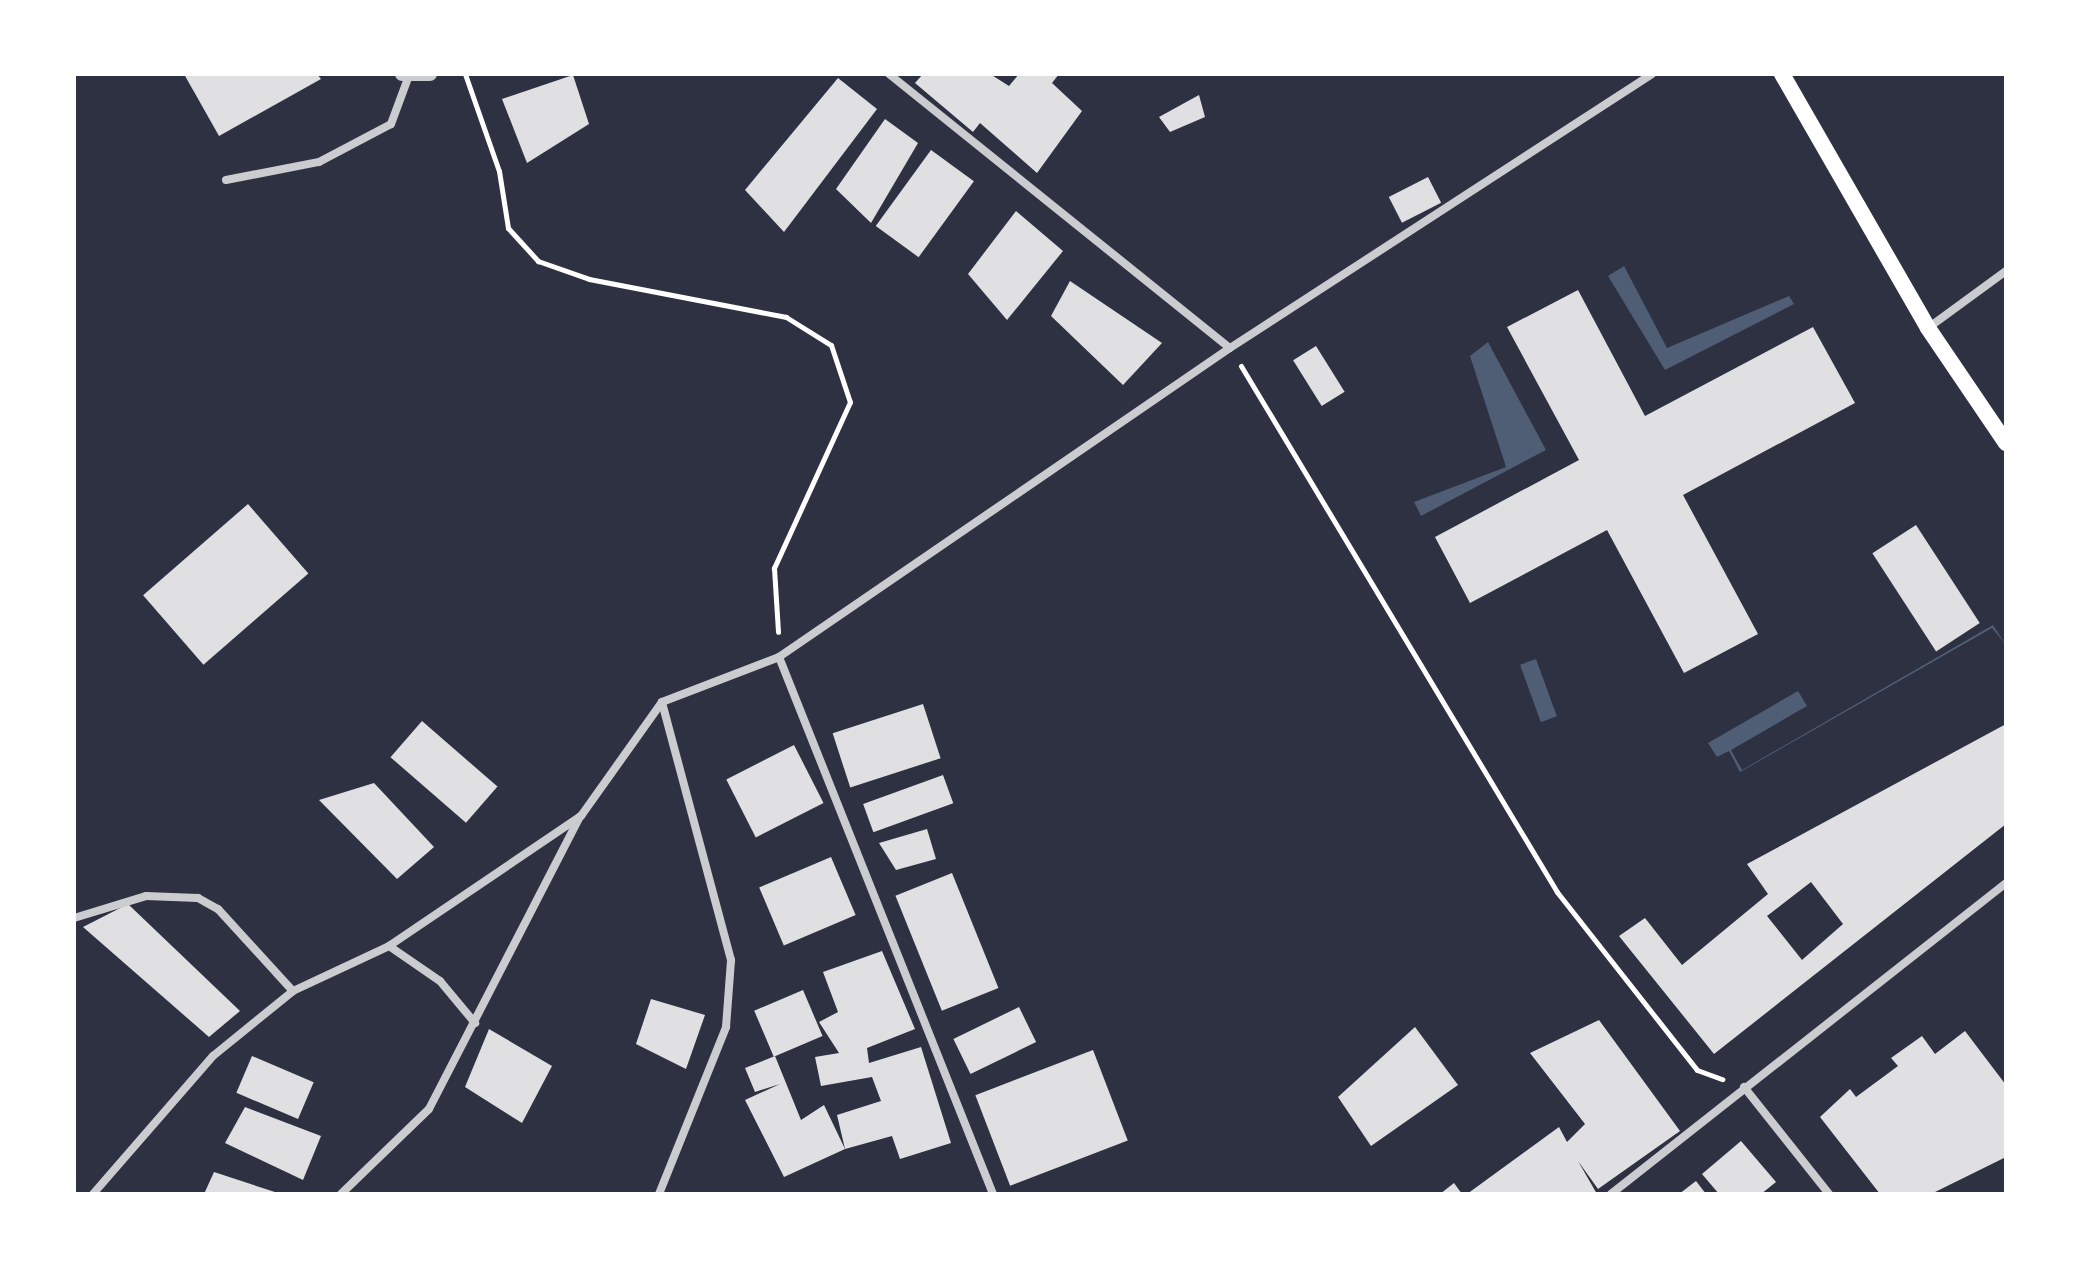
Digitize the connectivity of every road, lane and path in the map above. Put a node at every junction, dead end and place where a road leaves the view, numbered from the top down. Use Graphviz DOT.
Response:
graph roads {
  1 [pos="430,74"];
  2 [pos="465,74"];
  3 [pos="889,74"];
  4 [pos="1652,74"];
  5 [pos="1782,74"];
  6 [pos="405,76"];
  7 [pos="226,180"];
  8 [pos="2006,271"];
  9 [pos="1928,328"];
  10 [pos="1230,348"];
  11 [pos="2006,443"];
  12 [pos="779,657"];
  13 [pos="662,702"];
  14 [pos="581,816"];
  15 [pos="2006,883"];
  16 [pos="74,918"];
  17 [pos="389,946"];
  18 [pos="293,991"];
  19 [pos="475,1023"];
  20 [pos="1744,1087"];
  21 [pos="93,1194"];
  22 [pos="341,1194"];
  23 [pos="659,1194"];
  24 [pos="993,1194"];
  25 [pos="1611,1194"];
  26 [pos="1829,1194"];
  1 -- 6 [label="street"];
  2 -- 12 [label="path"];
  3 -- 10 [label="street"];
  4 -- 10 [label="street"];
  5 -- 9 [label="main road"];
  6 -- 7 [label="street"];
  8 -- 9 [label="street"];
  9 -- 11 [label="main road"];
  10 -- 12 [label="street"];
  10 -- 20 [label="path"];
  12 -- 13 [label="street"];
  12 -- 24 [label="street"];
  13 -- 14 [label="street"];
  13 -- 23 [label="street"];
  14 -- 17 [label="street"];
  14 -- 19 [label="street"];
  15 -- 20 [label="street"];
  16 -- 18 [label="street"];
  17 -- 18 [label="street"];
  17 -- 19 [label="street"];
  18 -- 21 [label="street"];
  19 -- 22 [label="street"];
  20 -- 25 [label="street"];
  20 -- 26 [label="street"];
}
